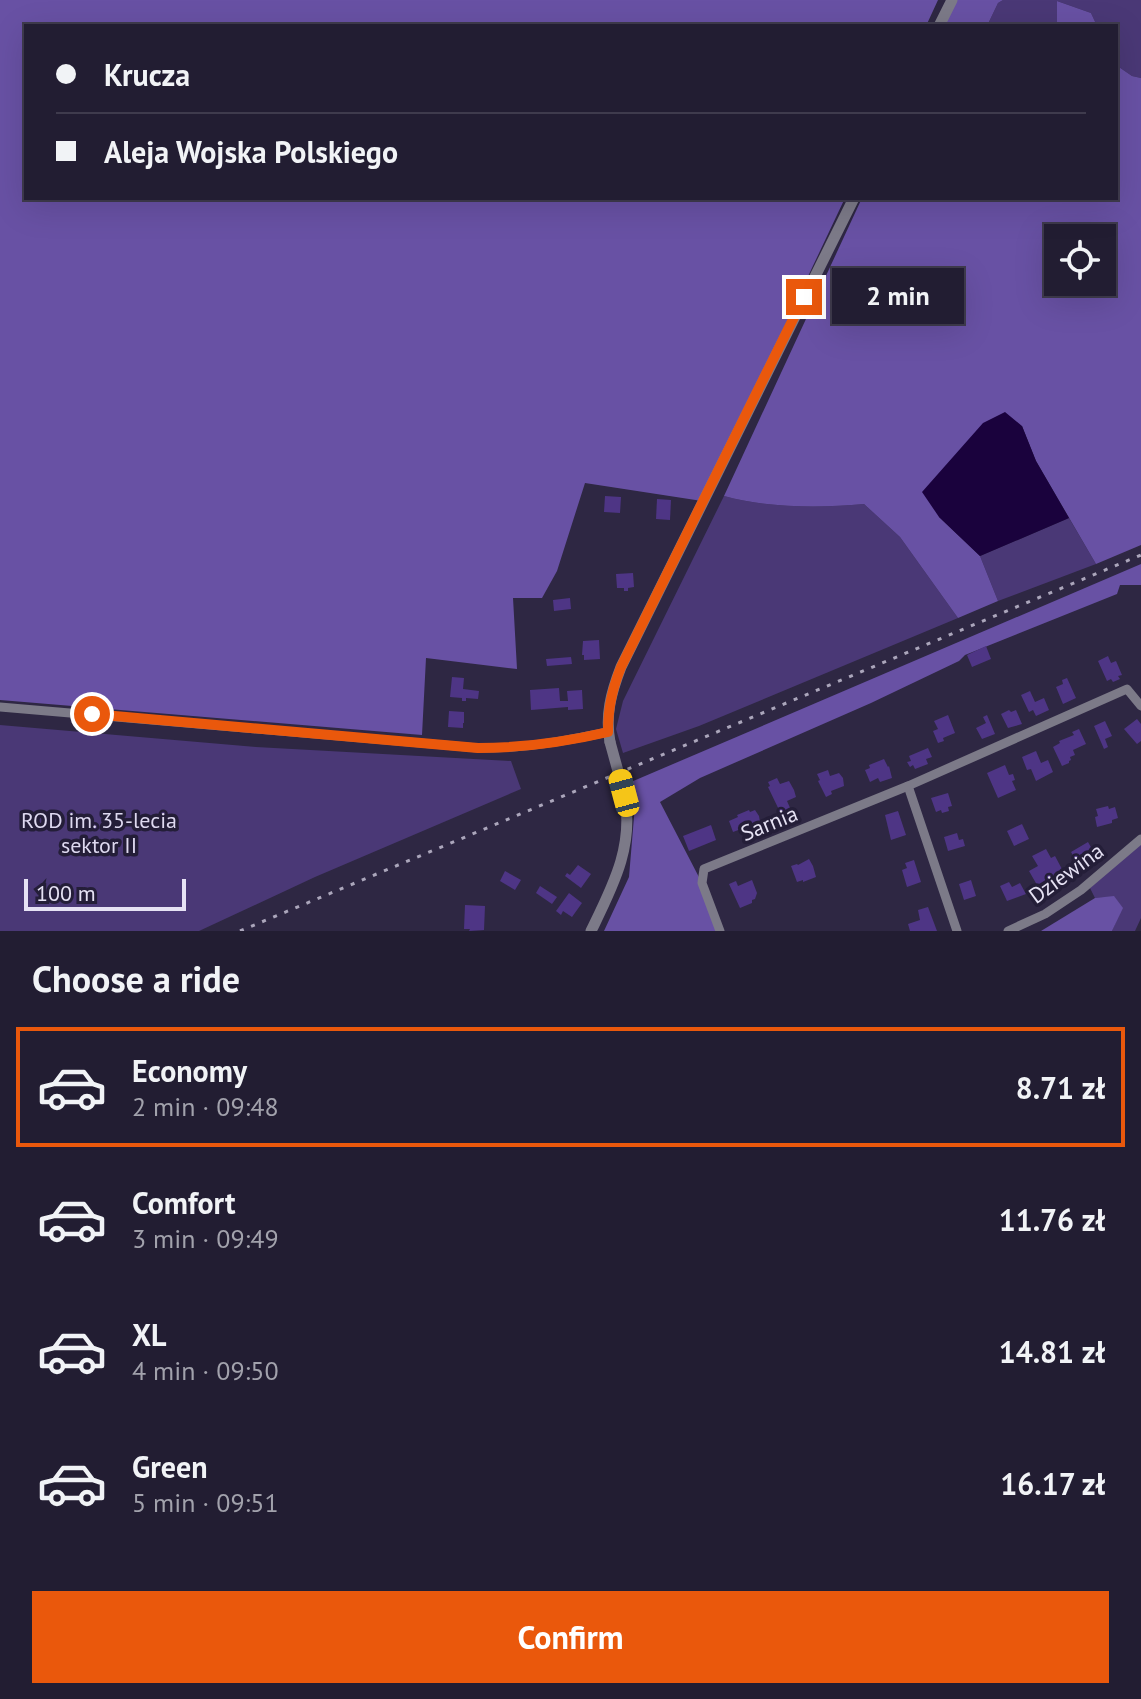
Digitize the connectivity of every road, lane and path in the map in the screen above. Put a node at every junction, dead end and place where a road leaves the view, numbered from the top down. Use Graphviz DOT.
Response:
graph roads {
  1 [pos="952,0"];
  2 [pos="940,24"];
  3 [pos="853,200"];
  4 [pos="1141,706"];
  5 [pos="0,707"];
  6 [pos="609,737"];
  7 [pos="908,786"];
  8 [pos="1141,839"];
  9 [pos="591,931"];
  10 [pos="720,931"];
  11 [pos="957,931"];
  12 [pos="1008,931"];
  1 -- 2 [label="street"];
  3 -- 6 [label="street"];
  4 -- 7 [label="street, Sarnia"];
  5 -- 6 [label="street"];
  6 -- 9 [label="street, bridge"];
  7 -- 10 [label="street, Sarnia"];
  7 -- 11 [label="street"];
  8 -- 12 [label="street, Dziewina"];
}
